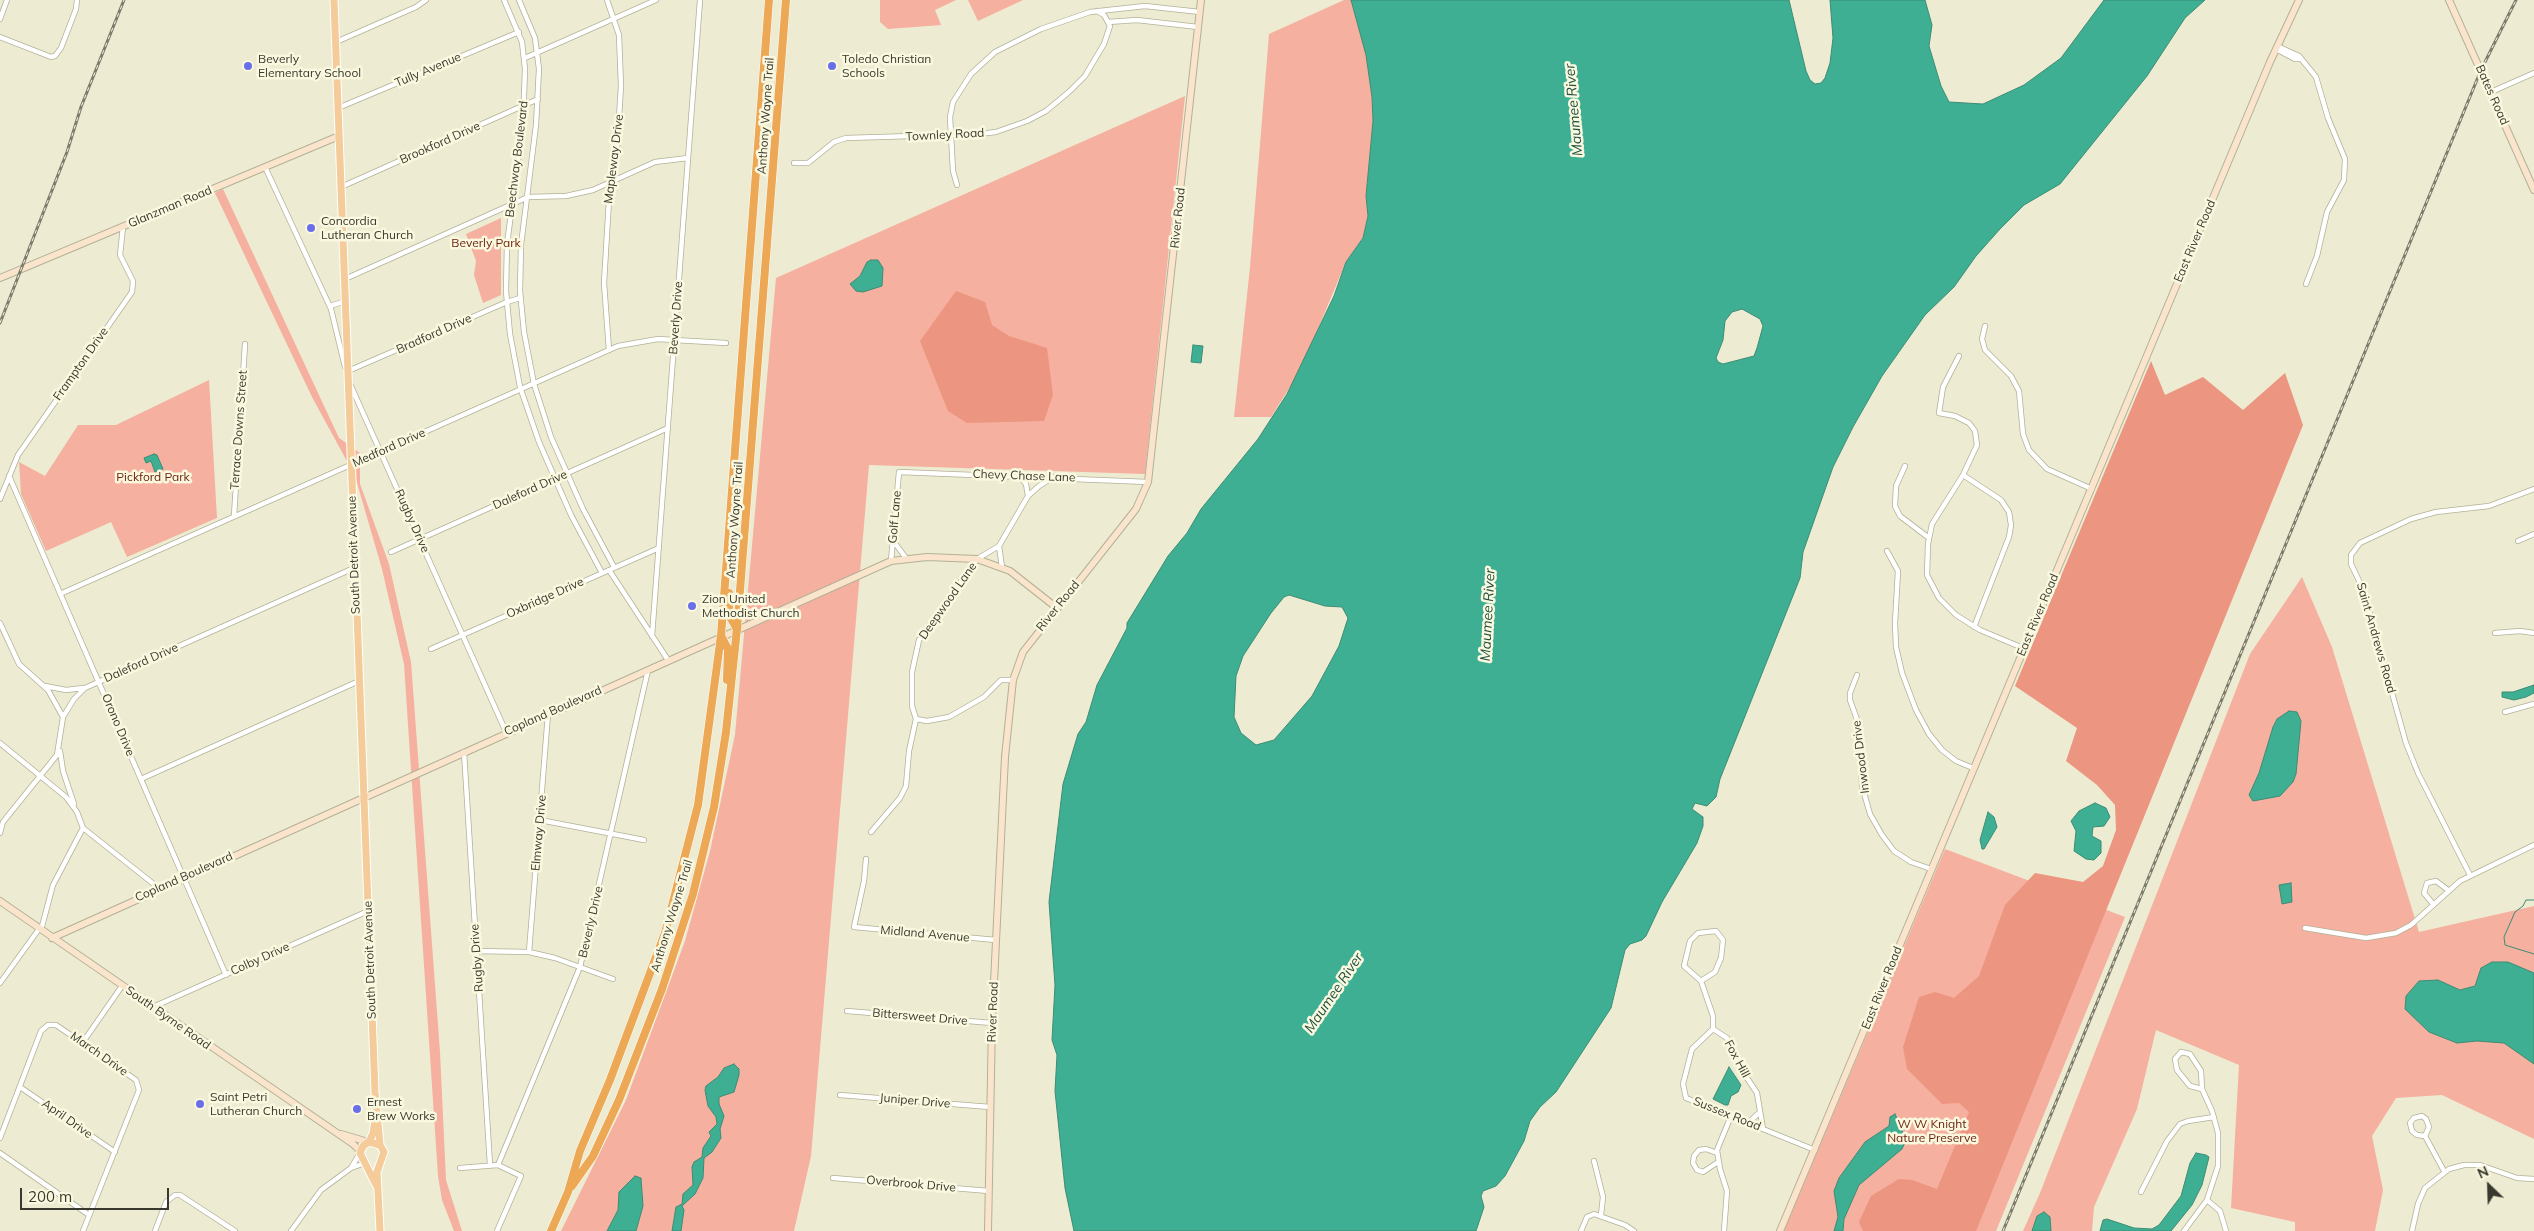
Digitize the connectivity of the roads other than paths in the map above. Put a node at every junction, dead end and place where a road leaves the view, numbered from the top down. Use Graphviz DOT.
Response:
graph roads {
  1 [pos="7,0"];
  2 [pos="77,0"];
  3 [pos="334,0"];
  4 [pos="426,0"];
  5 [pos="504,0"];
  6 [pos="519,0"];
  7 [pos="606,0"];
  8 [pos="656,0"];
  9 [pos="700,0"];
  10 [pos="770,0"];
  11 [pos="786,0"];
  12 [pos="1201,0"];
  13 [pos="2299,0"];
  14 [pos="2449,0"];
  15 [pos="1097,11"];
  16 [pos="1200,12"];
  17 [pos="0,19"];
  18 [pos="615,19"];
  19 [pos="1108,22"];
  20 [pos="1198,27"];
  21 [pos="519,32"];
  22 [pos="0,37"];
  23 [pos="336,42"];
  24 [pos="2276,47"];
  25 [pos="538,52"];
  26 [pos="524,58"];
  27 [pos="2534,73"];
  28 [pos="2491,92"];
  29 [pos="538,99"];
  30 [pos="524,106"];
  31 [pos="338,108"];
  32 [pos="339,136"];
  33 [pos="951,136"];
  34 [pos="688,158"];
  35 [pos="794,163"];
  36 [pos="265,167"];
  37 [pos="610,183"];
  38 [pos="957,185"];
  39 [pos="341,187"];
  40 [pos="2534,190"];
  41 [pos="526,198"];
  42 [pos="511,204"];
  43 [pos="122,227"];
  44 [pos="0,278"];
  45 [pos="345,279"];
  46 [pos="2306,284"];
  47 [pos="520,298"];
  48 [pos="346,301"];
  49 [pos="507,302"];
  50 [pos="330,306"];
  51 [pos="1985,326"];
  52 [pos="675,339"];
  53 [pos="726,343"];
  54 [pos="245,344"];
  55 [pos="609,350"];
  56 [pos="1959,356"];
  57 [pos="348,371"];
  58 [pos="349,380"];
  59 [pos="534,384"];
  60 [pos="521,389"];
  61 [pos="668,428"];
  62 [pos="380,452"];
  63 [pos="351,464"];
  64 [pos="1905,466"];
  65 [pos="899,472"];
  66 [pos="567,473"];
  67 [pos="1963,475"];
  68 [pos="9,476"];
  69 [pos="1019,476"];
  70 [pos="1053,477"];
  71 [pos="555,479"];
  72 [pos="1148,482"];
  73 [pos="2092,489"];
  74 [pos="2534,489"];
  75 [pos="1028,496"];
  76 [pos="0,499"];
  77 [pos="234,516"];
  78 [pos="2534,534"];
  79 [pos="1929,538"];
  80 [pos="420,539"];
  81 [pos="893,541"];
  82 [pos="2518,541"];
  83 [pos="999,546"];
  84 [pos="659,548"];
  85 [pos="1887,551"];
  86 [pos="391,552"];
  87 [pos="728,552"];
  88 [pos="906,558"];
  89 [pos="977,559"];
  90 [pos="891,561"];
  91 [pos="1002,567"];
  92 [pos="354,568"];
  93 [pos="614,568"];
  94 [pos="609,570"];
  95 [pos="602,573"];
  96 [pos="60,594"];
  97 [pos="1057,608"];
  98 [pos="0,623"];
  99 [pos="1974,627"];
  100 [pos="737,629"];
  101 [pos="2496,633"];
  102 [pos="2534,633"];
  103 [pos="463,635"];
  104 [pos="652,636"];
  105 [pos="721,636"];
  106 [pos="2024,648"];
  107 [pos="431,649"];
  108 [pos="668,660"];
  109 [pos="648,668"];
  110 [pos="1857,675"];
  111 [pos="1013,680"];
  112 [pos="360,681"];
  113 [pos="99,682"];
  114 [pos="41,685"];
  115 [pos="85,688"];
  116 [pos="2534,704"];
  117 [pos="2505,712"];
  118 [pos="548,713"];
  119 [pos="63,717"];
  120 [pos="916,719"];
  121 [pos="506,732"];
  122 [pos="726,732"];
  123 [pos="0,743"];
  124 [pos="60,746"];
  125 [pos="464,751"];
  126 [pos="1973,768"];
  127 [pos="40,776"];
  128 [pos="141,778"];
  129 [pos="363,796"];
  130 [pos="77,812"];
  131 [pos="540,820"];
  132 [pos="1,821"];
  133 [pos="83,828"];
  134 [pos="871,832"];
  135 [pos="0,833"];
  136 [pos="612,833"];
  137 [pos="644,840"];
  138 [pos="2534,845"];
  139 [pos="866,858"];
  140 [pos="1931,869"];
  141 [pos="2470,876"];
  142 [pos="184,878"];
  143 [pos="160,888"];
  144 [pos="2448,890"];
  145 [pos="0,901"];
  146 [pos="2433,904"];
  147 [pos="368,912"];
  148 [pos="2305,928"];
  149 [pos="40,929"];
  150 [pos="52,938"];
  151 [pos="996,940"];
  152 [pos="477,951"];
  153 [pos="529,952"];
  154 [pos="580,966"];
  155 [pos="226,975"];
  156 [pos="613,979"];
  157 [pos="1701,982"];
  158 [pos="0,983"];
  159 [pos="122,986"];
  160 [pos="153,1007"];
  161 [pos="847,1011"];
  162 [pos="992,1023"];
  163 [pos="1713,1029"];
  164 [pos="83,1042"];
  165 [pos="20,1087"];
  166 [pos="2202,1090"];
  167 [pos="840,1095"];
  168 [pos="990,1107"];
  169 [pos="376,1110"];
  170 [pos="1760,1112"];
  171 [pos="1731,1116"];
  172 [pos="2214,1117"];
  173 [pos="1748,1123"];
  174 [pos="1763,1129"];
  175 [pos="337,1134"];
  176 [pos="2425,1136"];
  177 [pos="0,1138"];
  178 [pos="369,1142"];
  179 [pos="380,1145"];
  180 [pos="1815,1150"];
  181 [pos="115,1152"];
  182 [pos="361,1152"];
  183 [pos="0,1153"];
  184 [pos="1717,1154"];
  185 [pos="1594,1161"];
  186 [pos="380,1162"];
  187 [pos="1718,1162"];
  188 [pos="366,1163"];
  189 [pos="490,1165"];
  190 [pos="498,1165"];
  191 [pos="350,1168"];
  192 [pos="460,1168"];
  193 [pos="2444,1171"];
  194 [pos="833,1178"];
  195 [pos="2534,1179"];
  196 [pos="378,1190"];
  197 [pos="989,1191"];
  198 [pos="568,1192"];
  199 [pos="2142,1192"];
  200 [pos="2207,1200"];
  201 [pos="89,1215"];
  202 [pos="1601,1215"];
  203 [pos="83,1231"];
  204 [pos="155,1231"];
  205 [pos="234,1231"];
  206 [pos="291,1231"];
  207 [pos="380,1231"];
  208 [pos="497,1231"];
  209 [pos="551,1231"];
  210 [pos="988,1231"];
  211 [pos="1582,1231"];
  212 [pos="1634,1231"];
  213 [pos="1724,1231"];
  214 [pos="1780,1231"];
  215 [pos="2184,1231"];
  216 [pos="2226,1231"];
  217 [pos="2412,1231"];
  1 -- 17 [label="street"];
  2 -- 22 [label="street"];
  3 -- 23 [label="main road, South Detroit Avenue"];
  4 -- 23 [label="street"];
  5 -- 21 [label="street, Beechway Boulevard"];
  6 -- 25 [label="street, Beechway Boulevard"];
  7 -- 18 [label="street, Mapleway Drive"];
  8 -- 18 [label="street"];
  9 -- 34 [label="street, Beverly Drive"];
  10 -- 87 [label="highway, Anthony Wayne Trail"];
  11 -- 100 [label="highway, Anthony Wayne Trail"];
  12 -- 16 [label="street, River Road"];
  13 -- 24 [label="street, East River Road"];
  14 -- 28 [label="street, Bates Road"];
  15 -- 16 [label="street"];
  15 -- 19 [label="street"];
  15 -- 33 [label="street"];
  16 -- 20 [label="street, River Road"];
  18 -- 25 [label="street"];
  18 -- 37 [label="street, Mapleway Drive"];
  19 -- 20 [label="street"];
  19 -- 33 [label="street, Townley Road"];
  20 -- 72 [label="street, River Road"];
  21 -- 26 [label="street, Beechway Boulevard"];
  21 -- 31 [label="street, Tully Avenue"];
  23 -- 31 [label="main road, South Detroit Avenue"];
  24 -- 46 [label="street"];
  24 -- 73 [label="street, East River Road"];
  25 -- 26 [label="street"];
  25 -- 29 [label="street, Beechway Boulevard"];
  26 -- 30 [label="street, Beechway Boulevard"];
  27 -- 28 [label="street"];
  28 -- 40 [label="street, Bates Road"];
  29 -- 30 [label="street, Brookford Drive"];
  29 -- 41 [label="street, Beechway Boulevard"];
  30 -- 39 [label="street, Brookford Drive"];
  30 -- 42 [label="street, Beechway Boulevard"];
  31 -- 32 [label="main road, South Detroit Avenue"];
  32 -- 36 [label="street, Glanzman Road"];
  32 -- 39 [label="main road, South Detroit Avenue"];
  33 -- 35 [label="street, Townley Road"];
  33 -- 38 [label="street"];
  34 -- 37 [label="street"];
  34 -- 52 [label="street, Beverly Drive"];
  36 -- 43 [label="street, Glanzman Road"];
  36 -- 50 [label="street, Rugby Drive"];
  37 -- 41 [label="street"];
  37 -- 55 [label="street, Mapleway Drive"];
  39 -- 45 [label="main road, South Detroit Avenue"];
  41 -- 42 [label="street"];
  41 -- 47 [label="street, Beechway Boulevard"];
  42 -- 45 [label="street"];
  42 -- 49 [label="street, Beechway Boulevard"];
  43 -- 44 [label="street, Glanzman Road"];
  43 -- 68 [label="street, Frampton Drive"];
  45 -- 48 [label="main road, South Detroit Avenue"];
  47 -- 49 [label="street, Bradford Drive"];
  47 -- 59 [label="street, Beechway Boulevard"];
  48 -- 50 [label="street"];
  48 -- 57 [label="main road, South Detroit Avenue"];
  49 -- 57 [label="street, Bradford Drive"];
  49 -- 60 [label="street, Beechway Boulevard"];
  50 -- 58 [label="street, Rugby Drive"];
  51 -- 73 [label="street"];
  52 -- 53 [label="street, Medford Drive"];
  52 -- 55 [label="street, Medford Drive"];
  52 -- 61 [label="street, Beverly Drive"];
  54 -- 77 [label="street, Terrace Downs Street"];
  55 -- 59 [label="street, Medford Drive"];
  56 -- 67 [label="street"];
  57 -- 58 [label="main road, South Detroit Avenue"];
  58 -- 62 [label="street, Rugby Drive"];
  58 -- 63 [label="main road, South Detroit Avenue"];
  59 -- 60 [label="street, Medford Drive"];
  59 -- 66 [label="street, Beechway Boulevard"];
  60 -- 62 [label="street, Medford Drive"];
  60 -- 71 [label="street, Beechway Boulevard"];
  61 -- 66 [label="street, Daleford Drive"];
  61 -- 84 [label="street, Beverly Drive"];
  62 -- 63 [label="street, Medford Drive"];
  62 -- 80 [label="street, Rugby Drive"];
  63 -- 77 [label="street, Medford Drive"];
  63 -- 92 [label="main road, South Detroit Avenue"];
  64 -- 79 [label="street"];
  65 -- 69 [label="street, Chevy Chase Lane"];
  65 -- 81 [label="street, Golf Lane"];
  66 -- 71 [label="street, Daleford Drive"];
  66 -- 93 [label="street, Beechway Boulevard"];
  67 -- 79 [label="street"];
  67 -- 99 [label="street"];
  68 -- 76 [label="street, Frampton Drive"];
  68 -- 96 [label="street, Orono Drive"];
  69 -- 70 [label="street, Chevy Chase Lane"];
  69 -- 75 [label="street"];
  70 -- 72 [label="street, Chevy Chase Lane"];
  70 -- 75 [label="street, Deepwood Lane"];
  71 -- 80 [label="street, Daleford Drive"];
  71 -- 95 [label="street, Beechway Boulevard"];
  72 -- 97 [label="street, River Road"];
  73 -- 106 [label="street, East River Road"];
  74 -- 141 [label="street, Saint Andrews Road"];
  75 -- 83 [label="street, Deepwood Lane"];
  77 -- 96 [label="street, Medford Drive"];
  78 -- 82 [label="street"];
  79 -- 99 [label="street"];
  80 -- 86 [label="street, Daleford Drive"];
  80 -- 103 [label="street, Rugby Drive"];
  81 -- 88 [label="street"];
  81 -- 90 [label="street, Golf Lane"];
  83 -- 89 [label="street, Deepwood Lane"];
  83 -- 91 [label="street"];
  84 -- 93 [label="street, Oxbridge Drive"];
  84 -- 104 [label="street, Beverly Drive"];
  85 -- 126 [label="street"];
  87 -- 100 [label="highway"];
  87 -- 105 [label="highway, Anthony Wayne Trail"];
  88 -- 89 [label="street, Copland Boulevard"];
  88 -- 90 [label="street, Copland Boulevard"];
  89 -- 91 [label="street, Copland Boulevard"];
  89 -- 120 [label="street, Deepwood Lane"];
  90 -- 100 [label="street, Copland Boulevard"];
  91 -- 97 [label="street, Copland Boulevard"];
  92 -- 112 [label="main road, South Detroit Avenue"];
  92 -- 113 [label="street, Daleford Drive"];
  93 -- 94 [label="street, Oxbridge Drive"];
  94 -- 95 [label="street, Oxbridge Drive"];
  94 -- 104 [label="street"];
  95 -- 103 [label="street, Oxbridge Drive"];
  96 -- 113 [label="street, Orono Drive"];
  97 -- 111 [label="street, River Road"];
  98 -- 114 [label="street"];
  99 -- 106 [label="street"];
  100 -- 105 [label="street, Copland Boulevard"];
  100 -- 122 [label="highway, Anthony Wayne Trail"];
  101 -- 102 [label="street"];
  103 -- 107 [label="street, Oxbridge Drive"];
  103 -- 121 [label="street, Rugby Drive"];
  104 -- 108 [label="street"];
  105 -- 108 [label="street, Copland Boulevard"];
  105 -- 122 [label="highway"];
  105 -- 198 [label="highway, Anthony Wayne Trail"];
  106 -- 126 [label="street, East River Road"];
  108 -- 109 [label="street, Copland Boulevard"];
  109 -- 118 [label="street, Copland Boulevard"];
  109 -- 136 [label="street, Beverly Drive"];
  110 -- 140 [label="street, Inwood Drive"];
  111 -- 120 [label="street"];
  111 -- 151 [label="street, River Road"];
  112 -- 128 [label="street"];
  112 -- 129 [label="main road, South Detroit Avenue"];
  113 -- 115 [label="street, Daleford Drive"];
  113 -- 128 [label="street, Orono Drive"];
  114 -- 115 [label="street"];
  114 -- 119 [label="street"];
  115 -- 119 [label="street, Daleford Drive"];
  116 -- 117 [label="street"];
  118 -- 121 [label="street, Copland Boulevard"];
  118 -- 131 [label="street, Elmway Drive"];
  119 -- 124 [label="street, Daleford Drive"];
  120 -- 134 [label="street, Deepwood Lane"];
  121 -- 125 [label="street, Copland Boulevard"];
  122 -- 198 [label="highway, Anthony Wayne Trail"];
  123 -- 127 [label="street"];
  124 -- 127 [label="street, Daleford Drive"];
  124 -- 130 [label="street"];
  125 -- 129 [label="street, Copland Boulevard"];
  125 -- 152 [label="street, Rugby Drive"];
  126 -- 140 [label="street, East River Road"];
  127 -- 130 [label="street"];
  127 -- 132 [label="street, Daleford Drive"];
  128 -- 142 [label="street, Orono Drive"];
  129 -- 142 [label="street, Copland Boulevard"];
  129 -- 147 [label="main road, South Detroit Avenue"];
  130 -- 133 [label="street"];
  131 -- 136 [label="street"];
  131 -- 153 [label="street, Elmway Drive"];
  132 -- 135 [label="street, Daleford Drive"];
  133 -- 143 [label="street"];
  133 -- 149 [label="street"];
  136 -- 137 [label="street"];
  136 -- 154 [label="street, Beverly Drive"];
  138 -- 141 [label="street"];
  139 -- 151 [label="street, Midland Avenue"];
  140 -- 180 [label="street, East River Road"];
  141 -- 144 [label="street"];
  142 -- 143 [label="street, Copland Boulevard"];
  142 -- 155 [label="street, Orono Drive"];
  143 -- 150 [label="street, Copland Boulevard"];
  144 -- 146 [label="street"];
  144 -- 146 [label="street"];
  145 -- 149 [label="street, South Byrne Road"];
  146 -- 148 [label="street"];
  147 -- 155 [label="street, Colby Drive"];
  147 -- 169 [label="main road, South Detroit Avenue"];
  149 -- 150 [label="street, South Byrne Road"];
  149 -- 158 [label="street"];
  150 -- 159 [label="street, South Byrne Road"];
  151 -- 162 [label="street, River Road"];
  152 -- 153 [label="street"];
  152 -- 189 [label="street, Rugby Drive"];
  153 -- 154 [label="street"];
  154 -- 156 [label="street"];
  154 -- 190 [label="street, Beverly Drive"];
  155 -- 160 [label="street, Colby Drive"];
  157 -- 157 [label="street, Fox Hill"];
  157 -- 163 [label="street, Fox Hill"];
  159 -- 160 [label="street, South Byrne Road"];
  159 -- 164 [label="street"];
  160 -- 175 [label="street, South Byrne Road"];
  161 -- 162 [label="street, Bittersweet Drive"];
  162 -- 168 [label="street, River Road"];
  163 -- 170 [label="street, Fox Hill"];
  163 -- 171 [label="street, Sussex Road"];
  164 -- 165 [label="street, March Drive"];
  164 -- 181 [label="street, March Drive"];
  165 -- 177 [label="street"];
  165 -- 181 [label="street, April Drive"];
  166 -- 166 [label="street"];
  166 -- 172 [label="street"];
  167 -- 168 [label="street, Juniper Drive"];
  168 -- 197 [label="street, River Road"];
  169 -- 178 [label="main road, South Detroit Avenue"];
  169 -- 179 [label="main road, South Detroit Avenue"];
  170 -- 173 [label="street"];
  170 -- 174 [label="street, Fox Hill"];
  171 -- 173 [label="street, Sussex Road"];
  171 -- 184 [label="street"];
  172 -- 199 [label="street"];
  172 -- 200 [label="street"];
  173 -- 174 [label="street, Sussex Road"];
  174 -- 180 [label="street, Sussex Road"];
  175 -- 178 [label="street, South Byrne Road"];
  175 -- 182 [label="street, South Byrne Road"];
  176 -- 176 [label="street"];
  176 -- 193 [label="street"];
  178 -- 179 [label="main road"];
  178 -- 182 [label="main road, South Detroit Avenue"];
  179 -- 186 [label="main road, South Detroit Avenue"];
  180 -- 214 [label="street, East River Road"];
  181 -- 201 [label="street"];
  182 -- 188 [label="main road, South Detroit Avenue"];
  182 -- 191 [label="street"];
  183 -- 201 [label="street"];
  184 -- 187 [label="street"];
  184 -- 187 [label="street"];
  185 -- 202 [label="street"];
  186 -- 188 [label="main road"];
  186 -- 196 [label="main road, South Detroit Avenue"];
  187 -- 213 [label="street"];
  188 -- 191 [label="street"];
  188 -- 196 [label="main road, South Detroit Avenue"];
  189 -- 190 [label="street"];
  189 -- 192 [label="street"];
  190 -- 208 [label="street"];
  191 -- 206 [label="street"];
  193 -- 195 [label="street"];
  193 -- 217 [label="street"];
  194 -- 197 [label="street, Overbrook Drive"];
  196 -- 207 [label="main road, South Detroit Avenue"];
  197 -- 210 [label="street, River Road"];
  198 -- 209 [label="highway, Anthony Wayne Trail"];
  200 -- 215 [label="street"];
  200 -- 216 [label="street"];
  201 -- 203 [label="street"];
  202 -- 211 [label="street"];
  202 -- 212 [label="street"];
  204 -- 205 [label="street"];
}
